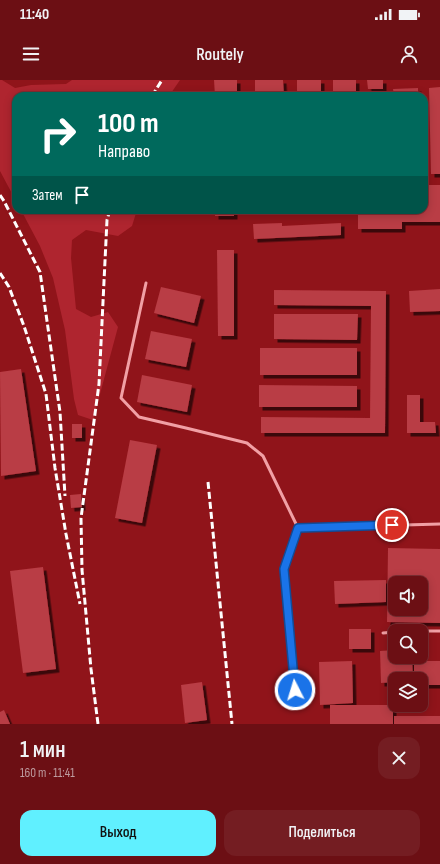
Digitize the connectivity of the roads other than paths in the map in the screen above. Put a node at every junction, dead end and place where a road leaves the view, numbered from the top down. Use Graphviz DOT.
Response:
graph roads {
  1 [pos="146,283"];
  2 [pos="440,524"];
  3 [pos="298,528"];
  4 [pos="428,631"];
  5 [pos="440,631"];
  6 [pos="383,633"];
  7 [pos="388,633"];
  8 [pos="296,705"];
  1 -- 3 [label="lane"];
  2 -- 3 [label="lane"];
  3 -- 8 [label="lane"];
  4 -- 5 [label="lane"];
  6 -- 7 [label="lane"];
}
